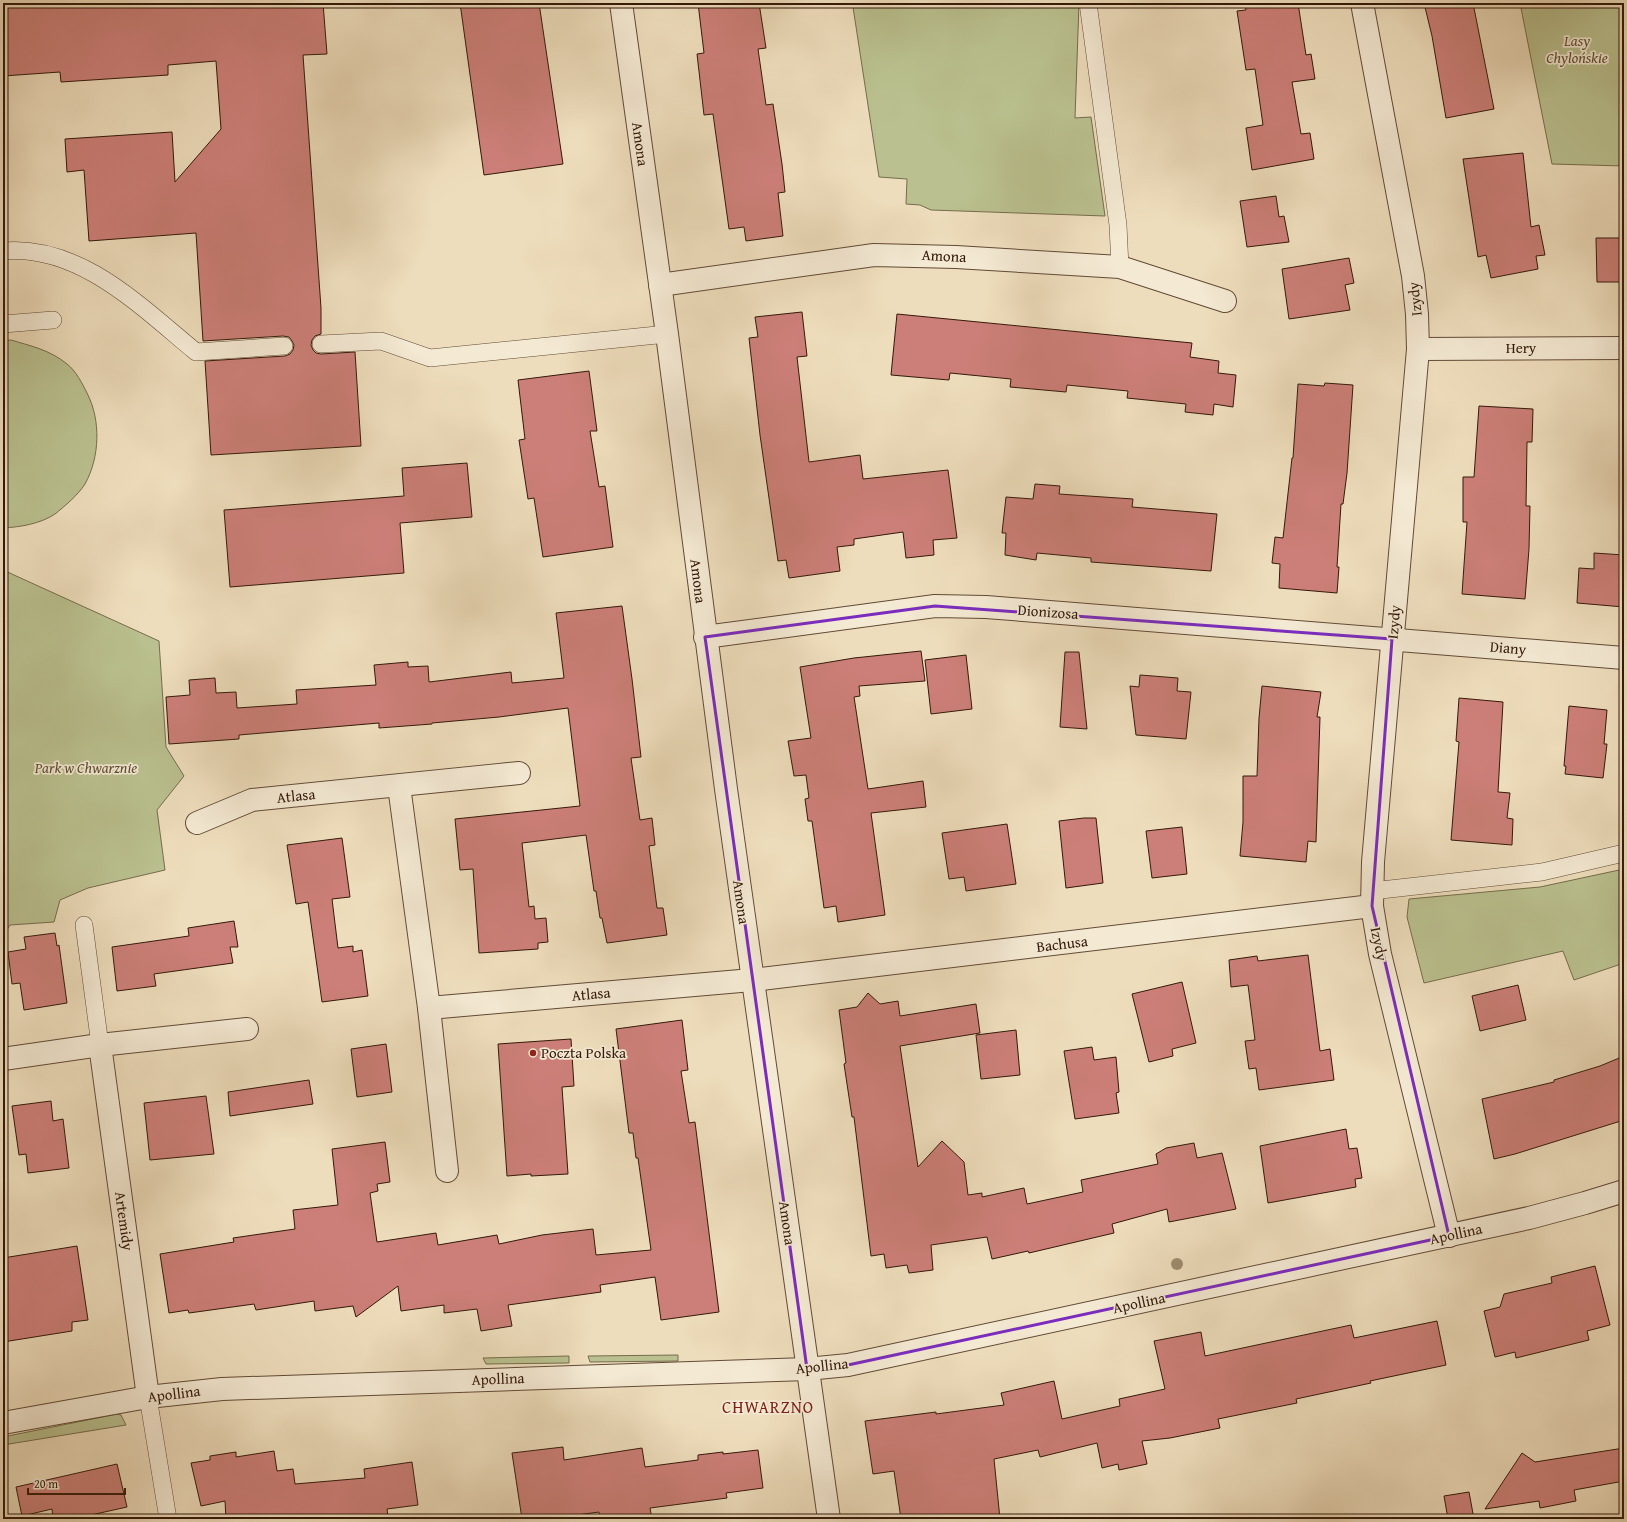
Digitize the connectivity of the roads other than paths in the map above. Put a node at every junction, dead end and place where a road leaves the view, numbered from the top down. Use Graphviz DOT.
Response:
graph roads {
  1 [pos="621,3"];
  2 [pos="1088,3"];
  3 [pos="1362,3"];
  4 [pos="3,251"];
  5 [pos="1120,267"];
  6 [pos="660,285"];
  7 [pos="1225,301"];
  8 [pos="53,320"];
  9 [pos="3,324"];
  10 [pos="667,334"];
  11 [pos="321,344"];
  12 [pos="284,346"];
  13 [pos="1624,348"];
  14 [pos="1418,349"];
  15 [pos="705,637"];
  16 [pos="1392,639"];
  17 [pos="1624,658"];
  18 [pos="519,774"];
  19 [pos="399,786"];
  20 [pos="197,822"];
  21 [pos="1624,853"];
  22 [pos="1372,899"];
  23 [pos="84,925"];
  24 [pos="752,980"];
  25 [pos="429,1008"];
  26 [pos="247,1029"];
  27 [pos="100,1045"];
  28 [pos="3,1059"];
  29 [pos="447,1171"];
  30 [pos="1624,1191"];
  31 [pos="1449,1236"];
  32 [pos="807,1369"];
  33 [pos="148,1397"];
  34 [pos="3,1423"];
  35 [pos="168,1519"];
  36 [pos="829,1519"];
  1 -- 6 [label="street, Amona"];
  2 -- 5 [label="lane"];
  3 -- 14 [label="street, Izydy"];
  4 -- 12 [label="lane"];
  5 -- 6 [label="street, Amona"];
  5 -- 7 [label="street, Amona"];
  6 -- 10 [label="street, Amona"];
  8 -- 9 [label="lane"];
  10 -- 11 [label="lane"];
  10 -- 15 [label="street, Amona"];
  13 -- 14 [label="street, Hery"];
  14 -- 16 [label="street, Izydy"];
  15 -- 16 [label="street, Dionizosa"];
  15 -- 24 [label="street, Amona"];
  16 -- 17 [label="street, Diany"];
  16 -- 22 [label="street, Izydy"];
  18 -- 19 [label="street, Atlasa"];
  19 -- 20 [label="street, Atlasa"];
  19 -- 25 [label="street"];
  21 -- 22 [label="lane"];
  22 -- 24 [label="street, Bachusa"];
  22 -- 31 [label="street, Izydy"];
  23 -- 27 [label="lane"];
  24 -- 25 [label="street, Atlasa"];
  24 -- 32 [label="street, Amona"];
  25 -- 29 [label="street"];
  26 -- 27 [label="street"];
  27 -- 28 [label="street"];
  27 -- 33 [label="street, Artemidy"];
  30 -- 31 [label="street, Apollina"];
  31 -- 32 [label="street, Apollina"];
  32 -- 33 [label="street, Apollina"];
  32 -- 36 [label="street, Amona"];
  33 -- 34 [label="street, Apollina"];
  33 -- 35 [label="lane"];
}
